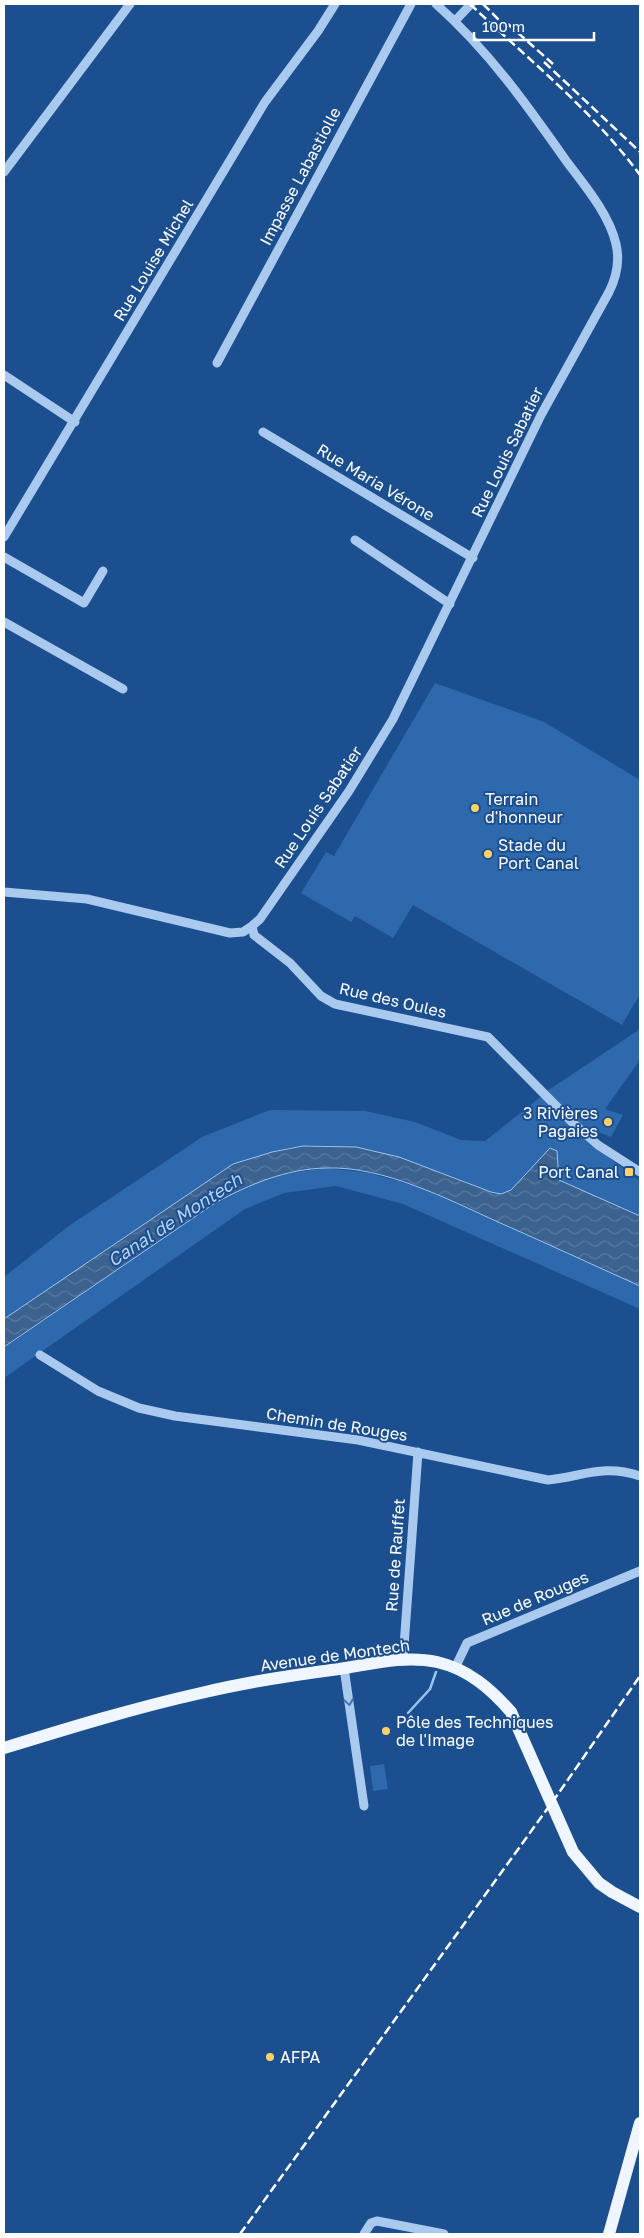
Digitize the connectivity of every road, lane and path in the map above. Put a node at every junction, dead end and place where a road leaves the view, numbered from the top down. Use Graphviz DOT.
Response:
graph roads {
  1 [pos="130,4"];
  2 [pos="335,4"];
  3 [pos="411,4"];
  4 [pos="436,4"];
  5 [pos="471,4"];
  6 [pos="455,21"];
  7 [pos="4,172"];
  8 [pos="217,363"];
  9 [pos="4,375"];
  10 [pos="75,422"];
  11 [pos="263,432"];
  12 [pos="4,537"];
  13 [pos="356,540"];
  14 [pos="4,558"];
  15 [pos="472,558"];
  16 [pos="103,571"];
  17 [pos="450,604"];
  18 [pos="4,622"];
  19 [pos="123,689"];
  20 [pos="4,892"];
  21 [pos="252,926"];
  22 [pos="640,1172"];
  23 [pos="40,1354"];
  24 [pos="418,1452"];
  25 [pos="640,1476"];
  26 [pos="640,1571"];
  27 [pos="403,1660"];
  28 [pos="344,1668"];
  29 [pos="455,1668"];
  30 [pos="4,1748"];
  31 [pos="364,1806"];
  32 [pos="640,1907"];
  33 [pos="640,2123"];
  34 [pos="364,2234"];
  35 [pos="444,2234"];
  36 [pos="609,2234"];
  1 -- 7 [label="street"];
  2 -- 10 [label="street, Rue Louise Michel"];
  3 -- 8 [label="street, Impasse Labastiolle"];
  4 -- 6 [label="street, Rue Louis Sabatier"];
  5 -- 6 [label="street"];
  6 -- 15 [label="street, Rue Louis Sabatier"];
  9 -- 10 [label="street"];
  10 -- 12 [label="street, Rue Louise Michel"];
  11 -- 15 [label="street, Rue Maria Vérone"];
  13 -- 17 [label="street"];
  14 -- 16 [label="street"];
  15 -- 17 [label="street, Rue Louis Sabatier"];
  17 -- 21 [label="street, Rue Louis Sabatier"];
  18 -- 19 [label="street"];
  20 -- 21 [label="street"];
  21 -- 22 [label="street, Rue des Oules"];
  23 -- 24 [label="street, Chemin de Rouges"];
  24 -- 25 [label="street, Chemin de Rouges"];
  24 -- 27 [label="street, Rue de Rauffet"];
  26 -- 29 [label="street, Rue de Rouges"];
  27 -- 28 [label="main road, Avenue de Montech"];
  27 -- 29 [label="main road, Avenue de Montech"];
  28 -- 30 [label="main road, Avenue de Montech"];
  28 -- 31 [label="street, one-way"];
  29 -- 32 [label="main road, Avenue de Montech"];
  33 -- 36 [label="main road"];
  34 -- 35 [label="street"];
}
